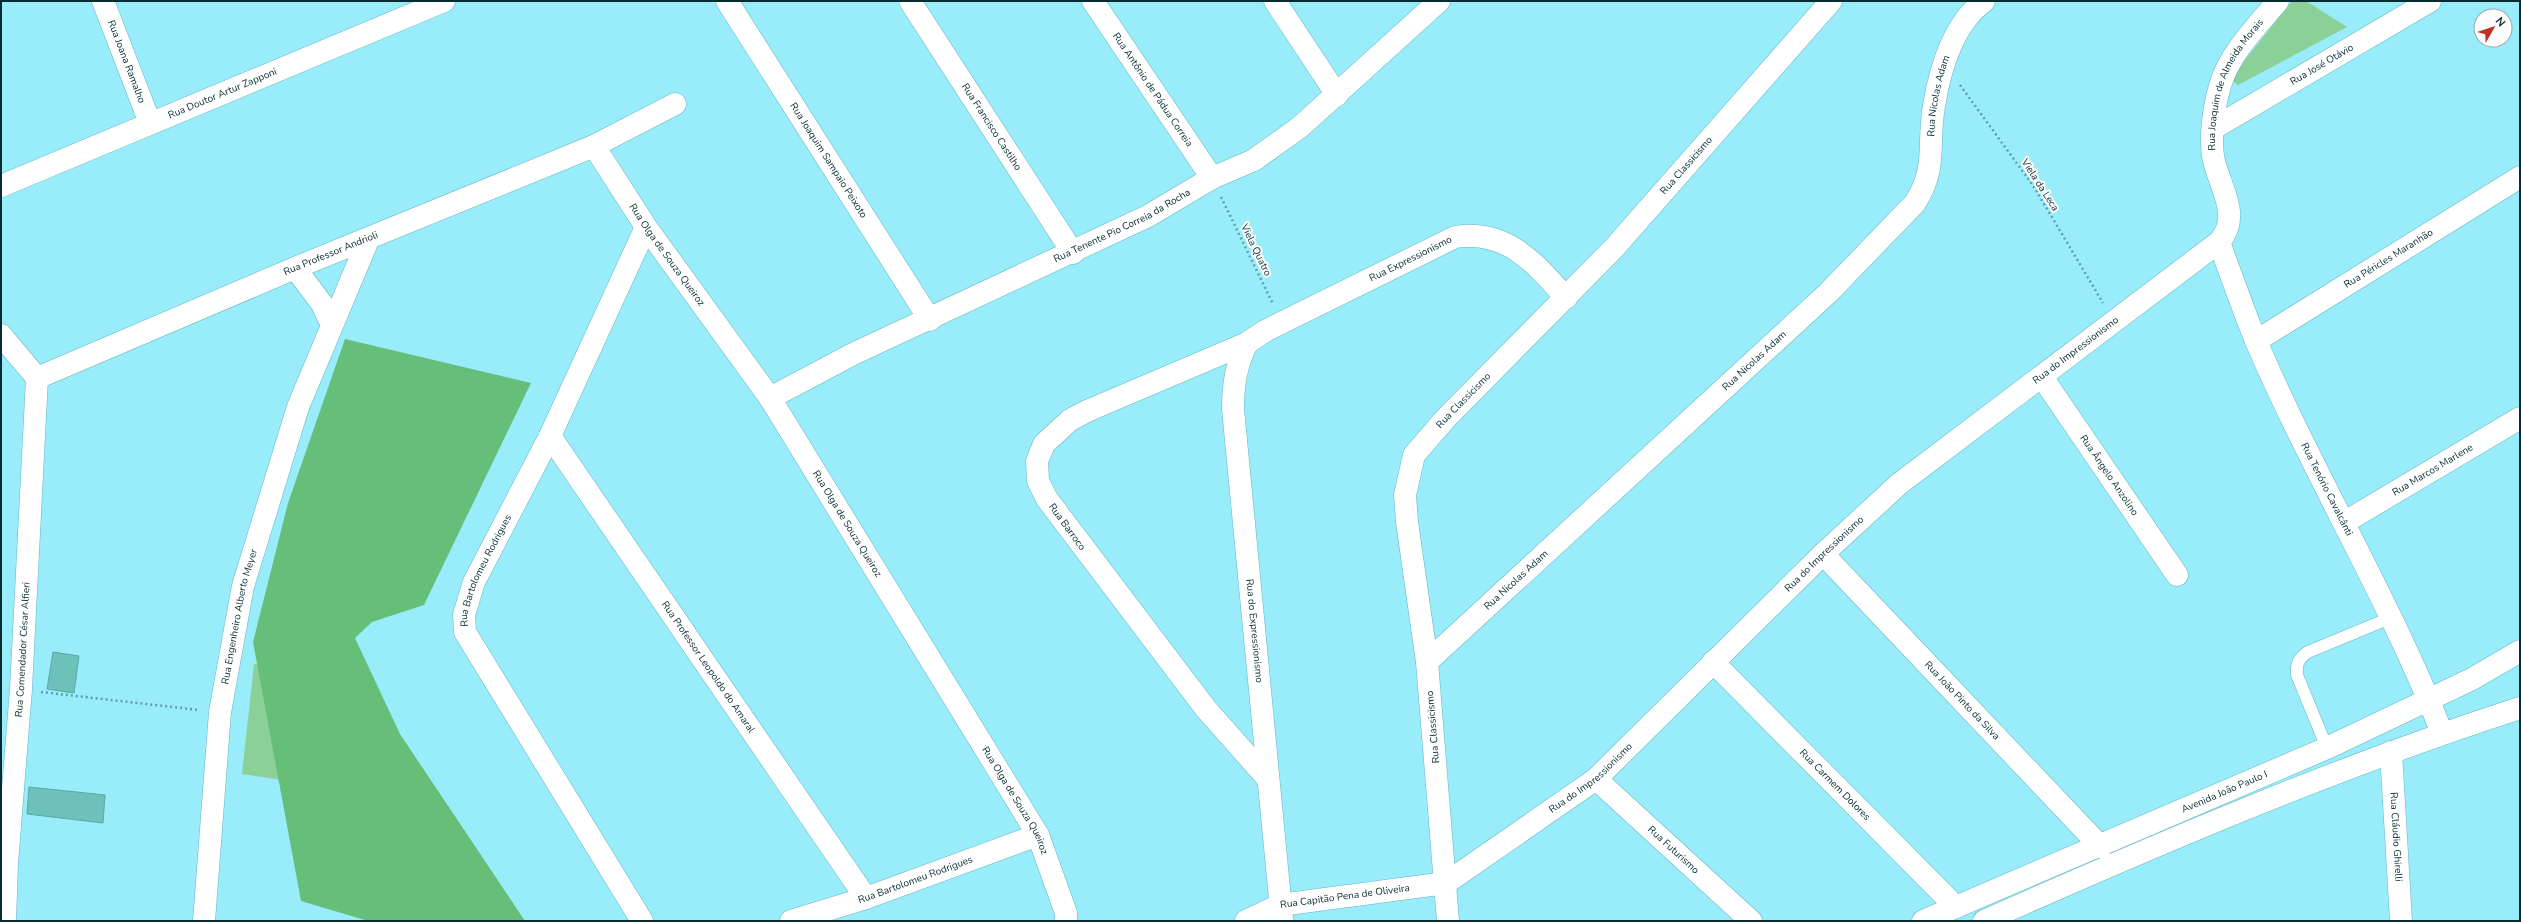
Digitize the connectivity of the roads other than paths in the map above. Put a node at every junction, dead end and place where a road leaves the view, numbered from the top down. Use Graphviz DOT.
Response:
graph roads {
  1 [pos="103,1"];
  2 [pos="444,1"];
  3 [pos="728,1"];
  4 [pos="910,1"];
  5 [pos="1093,1"];
  6 [pos="1275,1"];
  7 [pos="1439,1"];
  8 [pos="1830,1"];
  9 [pos="1984,1"];
  10 [pos="2278,1"];
  11 [pos="2430,1"];
  12 [pos="1337,95"];
  13 [pos="675,104"];
  14 [pos="150,123"];
  15 [pos="2214,128"];
  16 [pos="594,146"];
  17 [pos="2520,177"];
  18 [pos="1215,185"];
  19 [pos="1,186"];
  20 [pos="646,227"];
  21 [pos="368,240"];
  22 [pos="2219,242"];
  23 [pos="1073,253"];
  24 [pos="295,268"];
  25 [pos="1566,298"];
  26 [pos="930,320"];
  27 [pos="332,325"];
  28 [pos="1,335"];
  29 [pos="2256,341"];
  30 [pos="1247,343"];
  31 [pos="2042,377"];
  32 [pos="37,378"];
  33 [pos="770,398"];
  34 [pos="2520,418"];
  35 [pos="550,436"];
  36 [pos="2345,522"];
  37 [pos="1823,554"];
  38 [pos="2177,575"];
  39 [pos="2390,618"];
  40 [pos="2520,651"];
  41 [pos="1427,662"];
  42 [pos="1713,662"];
  43 [pos="2429,700"];
  44 [pos="2520,708"];
  45 [pos="2442,733"];
  46 [pos="2327,748"];
  47 [pos="2391,752"];
  48 [pos="1268,779"];
  49 [pos="1596,779"];
  50 [pos="1038,835"];
  51 [pos="2101,847"];
  52 [pos="4,864"];
  53 [pos="1446,883"];
  54 [pos="866,898"];
  55 [pos="1956,907"];
  56 [pos="1281,913"];
  57 [pos="5,921"];
  58 [pos="204,921"];
  59 [pos="642,921"];
  60 [pos="791,921"];
  61 [pos="1066,921"];
  62 [pos="1246,921"];
  63 [pos="1448,921"];
  64 [pos="1751,921"];
  65 [pos="1923,921"];
  66 [pos="1984,921"];
  67 [pos="2401,921"];
  1 -- 14 [label="street, Rua Joana Ramalho"];
  2 -- 14 [label="street, Rua Doutor Artur Zapponi"];
  3 -- 26 [label="street, Rua Joaquim Sampaio Peixoto"];
  4 -- 23 [label="street, Rua Francisco Castilho"];
  5 -- 18 [label="street, Rua Antônio de Pádua Correia"];
  6 -- 12 [label="street"];
  7 -- 12 [label="street, Rua Tenente Pio Correia da Rocha"];
  8 -- 25 [label="street, Rua Classicismo"];
  9 -- 41 [label="street, Rua Nicolas Adam"];
  10 -- 15 [label="street, Rua Joaquim de Almeida Morais"];
  11 -- 15 [label="street, Rua José Otávio"];
  12 -- 18 [label="street, Rua Tenente Pio Correia da Rocha"];
  13 -- 16 [label="street, Rua Professor Andrioli"];
  14 -- 19 [label="street, Rua Doutor Artur Zapponi"];
  15 -- 22 [label="street, Rua Joaquim de Almeida Morais"];
  16 -- 20 [label="street, Rua Olga de Souza Queiroz"];
  16 -- 21 [label="street, Rua Professor Andrioli"];
  17 -- 29 [label="street, Rua Péricles Maranhão"];
  18 -- 23 [label="street, Rua Tenente Pio Correia da Rocha"];
  20 -- 33 [label="street, Rua Olga de Souza Queiroz"];
  20 -- 35 [label="street, Rua Bartolomeu Rodrigues"];
  21 -- 24 [label="street, Rua Professor Andrioli"];
  21 -- 27 [label="street, Rua Engenheiro Alberto Meyer"];
  22 -- 29 [label="street, Rua Tenório Cavalcânti"];
  22 -- 31 [label="street, Rua do Impressionismo"];
  23 -- 26 [label="street, Rua Tenente Pio Correia da Rocha"];
  24 -- 27 [label="street"];
  24 -- 32 [label="street, Rua Professor Andrioli"];
  25 -- 30 [label="street, Rua Expressionismo"];
  25 -- 41 [label="street, Rua Classicismo"];
  26 -- 33 [label="street, Rua Tenente Pio Correia da Rocha"];
  27 -- 58 [label="street, Rua Engenheiro Alberto Meyer"];
  28 -- 32 [label="street"];
  29 -- 36 [label="street, Rua Tenório Cavalcânti"];
  30 -- 48 [label="street, Rua do Expressionismo"];
  30 -- 48 [label="street, Rua Barroco"];
  31 -- 37 [label="street, Rua do Impressionismo"];
  31 -- 38 [label="street, Rua Ângelo Anzolino"];
  32 -- 52 [label="street, Rua Comendador César Alfieri"];
  33 -- 50 [label="street, Rua Olga de Souza Queiroz"];
  34 -- 36 [label="street, Rua Marcos Marlene"];
  35 -- 54 [label="street, Rua Professor Leopoldo do Amaral"];
  35 -- 59 [label="street, Rua Bartolomeu Rodrigues"];
  36 -- 39 [label="street, Rua Tenório Cavalcânti"];
  37 -- 42 [label="street, Rua do Impressionismo"];
  37 -- 51 [label="street, Rua João Pinto da Silva"];
  39 -- 43 [label="street, Rua Tenório Cavalcânti"];
  39 -- 46 [label="lane"];
  40 -- 43 [label="street, Avenida João Paulo I"];
  41 -- 53 [label="street, Rua Classicismo"];
  42 -- 49 [label="street, Rua do Impressionismo"];
  42 -- 55 [label="street, Rua Carmem Dolores"];
  43 -- 45 [label="street, Rua Tenório Cavalcânti"];
  43 -- 46 [label="street, Avenida João Paulo I"];
  44 -- 45 [label="street"];
  45 -- 47 [label="street"];
  46 -- 51 [label="street, Avenida João Paulo I"];
  47 -- 66 [label="street"];
  47 -- 67 [label="street, Rua Cláudio Ghirelli"];
  48 -- 56 [label="street, Rua do Expressionismo"];
  49 -- 53 [label="street, Rua do Impressionismo"];
  49 -- 64 [label="street, Rua Futurismo"];
  50 -- 54 [label="street, Rua Bartolomeu Rodrigues"];
  50 -- 61 [label="street, Rua Olga de Souza Queiroz"];
  51 -- 55 [label="street, Avenida João Paulo I"];
  52 -- 57 [label="street, Rua Comendador César Alfieri"];
  53 -- 56 [label="street, Rua Capitão Pena de Oliveira"];
  53 -- 63 [label="street, Rua Classicismo"];
  54 -- 60 [label="street, Rua Bartolomeu Rodrigues"];
  55 -- 65 [label="street, Avenida João Paulo I"];
  56 -- 62 [label="street, Rua Capitão Pena de Oliveira"];
}
